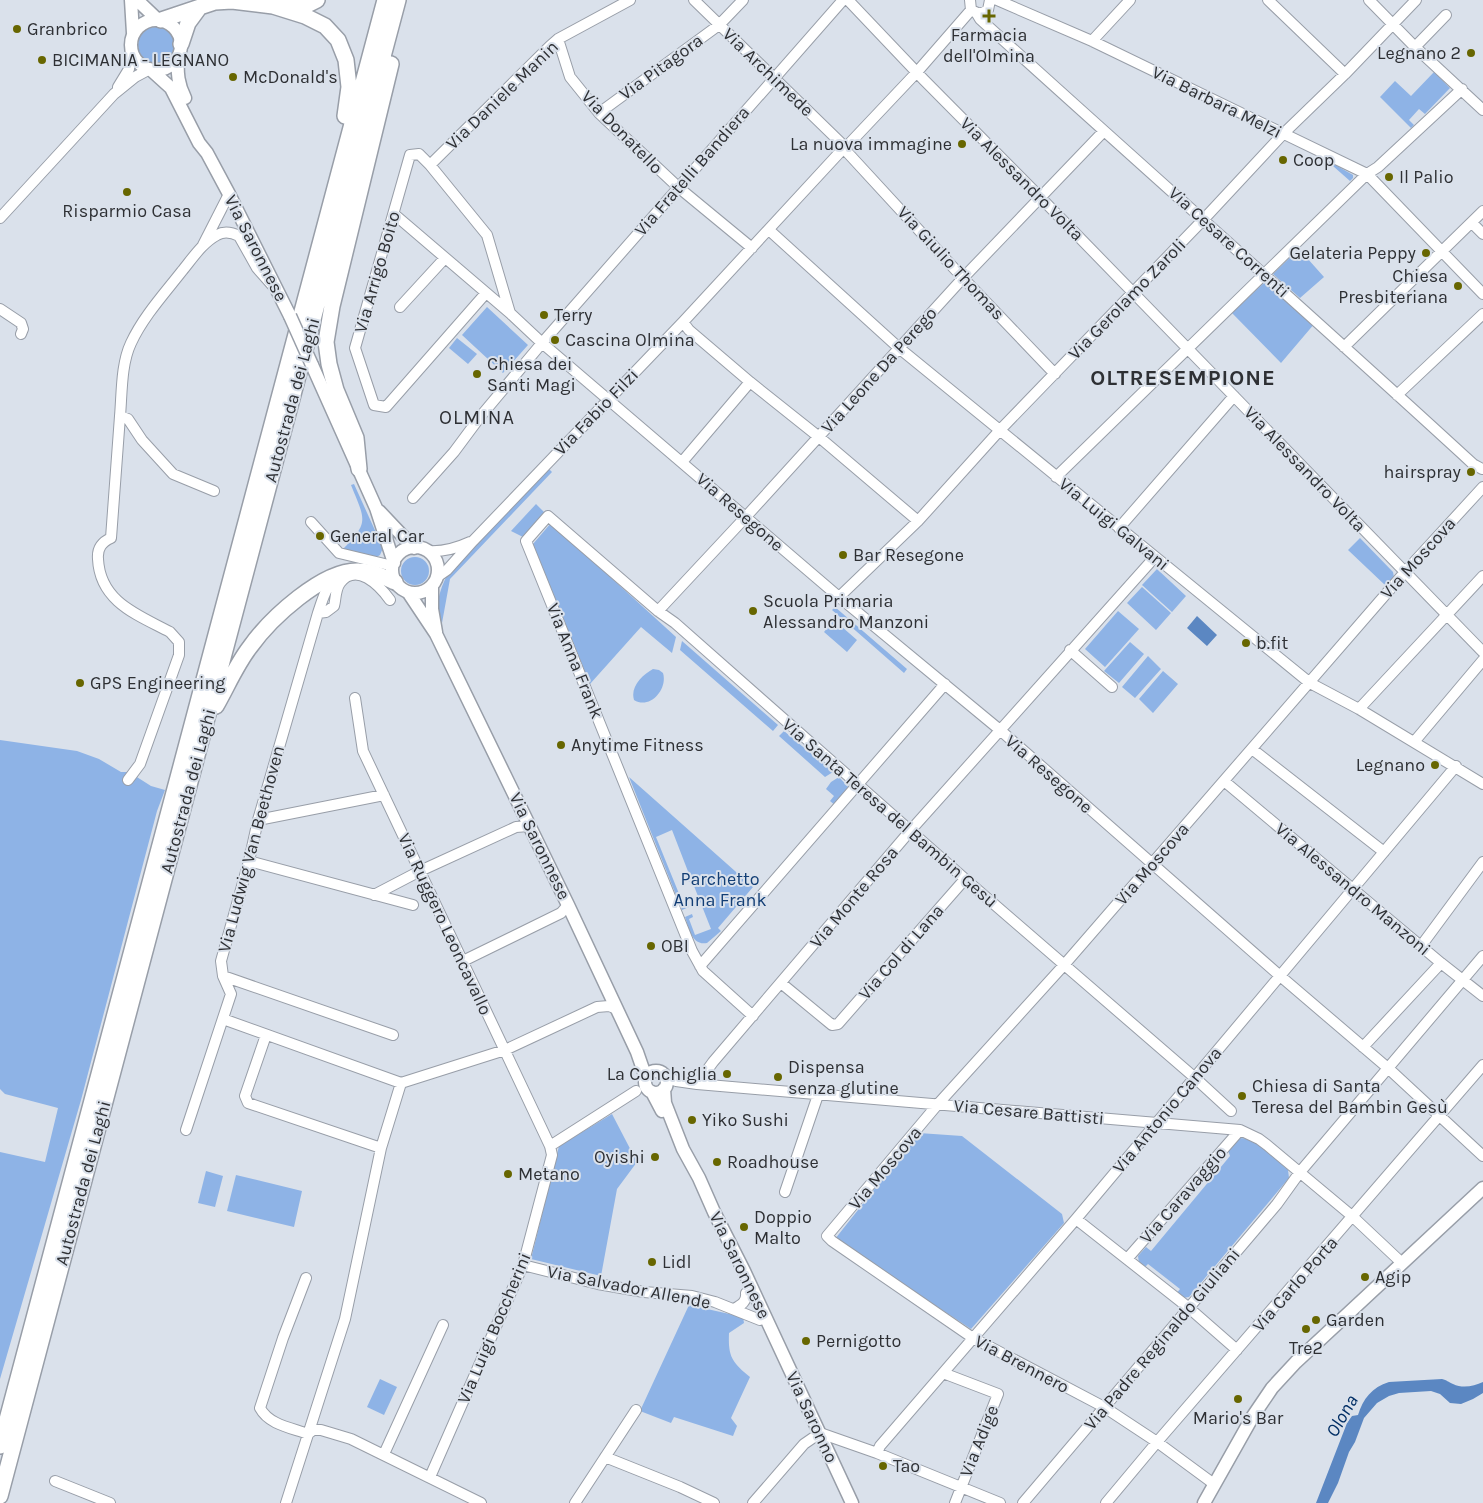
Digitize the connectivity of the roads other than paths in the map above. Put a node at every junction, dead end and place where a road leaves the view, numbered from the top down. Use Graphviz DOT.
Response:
graph roads {
  1 [pos="131,0"];
  2 [pos="137,0"];
  3 [pos="317,0"];
  4 [pos="385,0"];
  5 [pos="630,0"];
  6 [pos="694,0"];
  7 [pos="743,0"];
  8 [pos="843,0"];
  9 [pos="848,0"];
  10 [pos="997,0"];
  11 [pos="1130,0"];
  12 [pos="1268,0"];
  13 [pos="1370,0"];
  14 [pos="1416,0"];
  15 [pos="1010,4"];
  16 [pos="989,5"];
  17 [pos="273,6"];
  18 [pos="396,7"];
  19 [pos="199,8"];
  20 [pos="973,8"];
  21 [pos="1446,15"];
  22 [pos="159,20"];
  23 [pos="1393,23"];
  24 [pos="719,25"];
  25 [pos="133,33"];
  26 [pos="558,39"];
  27 [pos="1092,41"];
  28 [pos="1415,47"];
  29 [pos="131,50"];
  30 [pos="179,51"];
  31 [pos="150,69"];
  32 [pos="917,72"];
  33 [pos="1345,74"];
  34 [pos="774,77"];
  35 [pos="1462,89"];
  36 [pos="114,94"];
  37 [pos="1483,110"];
  38 [pos="599,113"];
  39 [pos="1104,131"];
  40 [pos="1283,134"];
  41 [pos="845,148"];
  42 [pos="207,153"];
  43 [pos="430,165"];
  44 [pos="1367,174"];
  45 [pos="678,187"];
  46 [pos="228,194"];
  47 [pos="1041,198"];
  48 [pos="1483,211"];
  49 [pos="394,214"];
  50 [pos="0,218"];
  51 [pos="1203,220"];
  52 [pos="1472,223"];
  53 [pos="769,230"];
  54 [pos="1483,234"];
  55 [pos="201,248"];
  56 [pos="752,248"];
  57 [pos="1442,251"];
  58 [pos="317,255"];
  59 [pos="446,258"];
  60 [pos="1265,275"];
  61 [pos="963,278"];
  62 [pos="278,292"];
  63 [pos="486,293"];
  64 [pos="1134,293"];
  65 [pos="1483,294"];
  66 [pos="400,307"];
  67 [pos="0,309"];
  68 [pos="511,314"];
  69 [pos="1483,314"];
  70 [pos="683,322"];
  71 [pos="21,334"];
  72 [pos="542,343"];
  73 [pos="1344,347"];
  74 [pos="899,348"];
  75 [pos="1188,348"];
  76 [pos="1055,374"];
  77 [pos="750,382"];
  78 [pos="1397,395"];
  79 [pos="1234,396"];
  80 [pos="609,399"];
  81 [pos="120,416"];
  82 [pos="1000,430"];
  83 [pos="819,437"];
  84 [pos="682,462"];
  85 [pos="1483,468"];
  86 [pos="359,469"];
  87 [pos="1056,477"];
  88 [pos="1483,487"];
  89 [pos="214,491"];
  90 [pos="413,498"];
  91 [pos="376,508"];
  92 [pos="548,516"];
  93 [pos="746,517"];
  94 [pos="918,521"];
  95 [pos="311,522"];
  96 [pos="1119,528"];
  97 [pos="473,541"];
  98 [pos="414,548"];
  99 [pos="428,551"];
  100 [pos="1154,558"];
  101 [pos="393,564"];
  102 [pos="1405,572"];
  103 [pos="342,573"];
  104 [pos="1483,576"];
  105 [pos="395,582"];
  106 [pos="434,582"];
  107 [pos="408,592"];
  108 [pos="839,597"];
  109 [pos="390,600"];
  110 [pos="658,611"];
  111 [pos="318,613"];
  112 [pos="1446,614"];
  113 [pos="436,634"];
  114 [pos="1070,650"];
  115 [pos="1483,652"];
  116 [pos="1483,660"];
  117 [pos="1310,683"];
  118 [pos="945,684"];
  119 [pos="1112,687"];
  120 [pos="355,698"];
  121 [pos="1359,709"];
  122 [pos="204,730"];
  123 [pos="1000,730"];
  124 [pos="1414,742"];
  125 [pos="1252,749"];
  126 [pos="1456,766"];
  127 [pos="128,780"];
  128 [pos="1224,781"];
  129 [pos="858,784"];
  130 [pos="1483,784"];
  131 [pos="384,795"];
  132 [pos="258,820"];
  133 [pos="530,826"];
  134 [pos="910,830"];
  135 [pos="1384,852"];
  136 [pos="249,861"];
  137 [pos="1483,862"];
  138 [pos="1152,864"];
  139 [pos="420,871"];
  140 [pos="965,879"];
  141 [pos="1353,888"];
  142 [pos="374,895"];
  143 [pos="413,905"];
  144 [pos="568,905"];
  145 [pos="1421,946"];
  146 [pos="1483,956"];
  147 [pos="463,961"];
  148 [pos="1441,963"];
  149 [pos="1064,965"];
  150 [pos="700,966"];
  151 [pos="1279,975"];
  152 [pos="223,976"];
  153 [pos="1463,980"];
  154 [pos="781,983"];
  155 [pos="1483,996"];
  156 [pos="617,1009"];
  157 [pos="753,1016"];
  158 [pos="223,1019"];
  159 [pos="266,1035"];
  160 [pos="393,1035"];
  161 [pos="1363,1047"];
  162 [pos="505,1050"];
  163 [pos="1483,1065"];
  164 [pos="1389,1069"];
  165 [pos="1194,1077"];
  166 [pos="401,1083"];
  167 [pos="655,1083"];
  168 [pos="697,1084"];
  169 [pos="818,1094"];
  170 [pos="938,1104"];
  171 [pos="1231,1111"];
  172 [pos="1439,1115"];
  173 [pos="1156,1123"];
  174 [pos="186,1130"];
  175 [pos="1240,1130"];
  176 [pos="550,1146"];
  177 [pos="381,1148"];
  178 [pos="1483,1156"];
  179 [pos="1300,1172"];
  180 [pos="1483,1188"];
  181 [pos="785,1192"];
  182 [pos="1352,1216"];
  183 [pos="1076,1219"];
  184 [pos="832,1242"];
  185 [pos="1127,1259"];
  186 [pos="1402,1263"];
  187 [pos="523,1266"];
  188 [pos="306,1278"];
  189 [pos="746,1293"];
  190 [pos="1188,1308"];
  191 [pos="734,1309"];
  192 [pos="760,1320"];
  193 [pos="442,1325"];
  194 [pos="771,1332"];
  195 [pos="973,1338"];
  196 [pos="1238,1350"];
  197 [pos="943,1373"];
  198 [pos="1104,1407"];
  199 [pos="636,1410"];
  200 [pos="820,1433"];
  201 [pos="308,1434"];
  202 [pos="1157,1442"];
  203 [pos="0,1446"];
  204 [pos="876,1453"];
  205 [pos="384,1454"];
  206 [pos="605,1457"];
  207 [pos="430,1477"];
  208 [pos="55,1481"];
  209 [pos="1214,1484"];
  210 [pos="961,1487"];
  211 [pos="0,1496"];
  212 [pos="110,1503"];
  213 [pos="286,1503"];
  214 [pos="481,1503"];
  215 [pos="576,1503"];
  216 [pos="714,1503"];
  217 [pos="754,1503"];
  218 [pos="852,1503"];
  219 [pos="955,1503"];
  220 [pos="1000,1503"];
  221 [pos="1023,1503"];
  222 [pos="1106,1503"];
  223 [pos="1204,1503"];
  1 -- 25 [label="main road"];
  2 -- 22 [label="main road"];
  3 -- 17 [label="highway"];
  4 -- 58 [label="highway, Autostrada dei Laghi"];
  5 -- 26 [label="street, Via Daniele Manin"];
  6 -- 24 [label="street, Via Archimede"];
  7 -- 24 [label="street, Via Pitagora"];
  8 -- 34 [label="street, Via Fratelli Bandiera"];
  9 -- 32 [label="street, Via Alessandro Volta"];
  10 -- 15 [label="street, Via Barbara Melzi"];
  11 -- 27 [label="street"];
  12 -- 33 [label="street"];
  13 -- 23 [label="street"];
  14 -- 23 [label="street, Via Gerolamo Zaroli"];
  15 -- 16 [label="street"];
  15 -- 27 [label="street, Via Barbara Melzi"];
  16 -- 20 [label="street"];
  17 -- 19 [label="highway"];
  17 -- 58 [label="highway"];
  18 -- 86 [label="highway"];
  18 -- 122 [label="highway, Autostrada dei Laghi"];
  19 -- 22 [label="highway"];
  19 -- 30 [label="highway"];
  20 -- 32 [label="street, Via Fabio Filzi"];
  20 -- 39 [label="street, Via Cesare Correnti"];
  21 -- 28 [label="street"];
  22 -- 25 [label="main road"];
  22 -- 30 [label="main road"];
  23 -- 28 [label="street"];
  23 -- 33 [label="street, Via Gerolamo Zaroli"];
  24 -- 34 [label="street, Via Archimede"];
  24 -- 38 [label="street, Via Pitagora"];
  25 -- 29 [label="main road"];
  26 -- 38 [label="street, Via Donatello"];
  26 -- 43 [label="street, Via Daniele Manin"];
  27 -- 40 [label="street, Via Barbara Melzi"];
  28 -- 35 [label="street"];
  29 -- 31 [label="main road"];
  29 -- 36 [label="street"];
  30 -- 31 [label="main road"];
  30 -- 42 [label="main road, Via Saronnese"];
  31 -- 36 [label="street"];
  31 -- 42 [label="main road, Via Saronnese"];
  32 -- 41 [label="street, Via Fabio Filzi"];
  32 -- 47 [label="street, Via Alessandro Volta"];
  33 -- 40 [label="street, Via Gerolamo Zaroli"];
  34 -- 41 [label="street, Via Archimede"];
  34 -- 45 [label="street, Via Fratelli Bandiera"];
  35 -- 37 [label="street"];
  35 -- 44 [label="street"];
  36 -- 50 [label="street"];
  38 -- 45 [label="street, Via Donatello"];
  39 -- 47 [label="street, Via Leone Da Perego"];
  39 -- 51 [label="street, Via Cesare Correnti"];
  40 -- 44 [label="street, Via Barbara Melzi"];
  40 -- 51 [label="street, Via Gerolamo Zaroli"];
  41 -- 53 [label="street, Via Fabio Filzi"];
  41 -- 61 [label="street, Via Giulio Thomas"];
  42 -- 46 [label="main road, Via Saronnese"];
  43 -- 49 [label="street, Via Arrigo Boito"];
  43 -- 68 [label="street"];
  44 -- 57 [label="street, Via Barbara Melzi"];
  44 -- 60 [label="street"];
  45 -- 56 [label="street, Via Donatello"];
  45 -- 72 [label="street, Via Fratelli Bandiera"];
  46 -- 55 [label="street"];
  46 -- 62 [label="main road, Via Saronnese"];
  47 -- 61 [label="street, Via Leone Da Perego"];
  47 -- 64 [label="street, Via Alessandro Volta"];
  48 -- 52 [label="street"];
  49 -- 59 [label="street, Via Resegone"];
  49 -- 63 [label="street, Via Arrigo Boito"];
  51 -- 60 [label="street, Via Cesare Correnti"];
  51 -- 64 [label="street, Via Gerolamo Zaroli"];
  52 -- 54 [label="street"];
  52 -- 57 [label="street"];
  53 -- 56 [label="street, Via Fabio Filzi"];
  53 -- 74 [label="street, Via Luigi Galvani"];
  55 -- 62 [label="street"];
  55 -- 81 [label="street"];
  56 -- 70 [label="street, Via Fabio Filzi"];
  57 -- 65 [label="street, Via Barbara Melzi"];
  57 -- 73 [label="street"];
  58 -- 203 [label="highway, Autostrada dei Laghi"];
  59 -- 63 [label="street, Via Resegone"];
  59 -- 66 [label="street"];
  60 -- 73 [label="street, Via Cesare Correnti"];
  60 -- 75 [label="street"];
  61 -- 74 [label="street, Via Leone Da Perego"];
  61 -- 76 [label="street, Via Giulio Thomas"];
  62 -- 86 [label="main road, Via Saronnese, bridge"];
  63 -- 68 [label="street, Via Resegone"];
  64 -- 75 [label="street, Via Alessandro Volta"];
  64 -- 76 [label="street, Via Gerolamo Zaroli"];
  67 -- 71 [label="street"];
  68 -- 72 [label="street, Via Resegone"];
  69 -- 78 [label="street"];
  70 -- 77 [label="street"];
  70 -- 80 [label="street, Via Fabio Filzi"];
  72 -- 80 [label="street, Via Resegone"];
  72 -- 90 [label="street, Via Fratelli Bandiera"];
  73 -- 78 [label="street, Via Cesare Correnti"];
  74 -- 82 [label="street, Via Luigi Galvani"];
  74 -- 83 [label="street, Via Leone Da Perego"];
  75 -- 79 [label="street, Via Alessandro Volta"];
  75 -- 87 [label="street"];
  76 -- 82 [label="street, Via Gerolamo Zaroli"];
  77 -- 83 [label="street"];
  77 -- 84 [label="street"];
  78 -- 85 [label="street, Via Cesare Correnti"];
  79 -- 96 [label="street"];
  79 -- 102 [label="street, Via Alessandro Volta"];
  80 -- 84 [label="street, Via Resegone"];
  80 -- 97 [label="street, Via Fabio Filzi"];
  81 -- 89 [label="street"];
  81 -- 127 [label="street"];
  82 -- 87 [label="street, Via Luigi Galvani"];
  82 -- 94 [label="street, Via Gerolamo Zaroli"];
  83 -- 93 [label="street, Via Leone Da Perego"];
  83 -- 94 [label="street"];
  84 -- 93 [label="street, Via Resegone"];
  86 -- 91 [label="main road, Via Saronnese"];
  87 -- 96 [label="street, Via Luigi Galvani"];
  88 -- 102 [label="street, Via Moscova"];
  91 -- 98 [label="main road, Via Saronnese"];
  91 -- 101 [label="main road, Via Saronnese"];
  92 -- 110 [label="street, Via Santa Teresa del Bambin Gesù"];
  92 -- 150 [label="street, Via Anna Frank"];
  93 -- 108 [label="street, Via Resegone"];
  93 -- 110 [label="street, Via Leone Da Perego"];
  94 -- 108 [label="street, Via Gerolamo Zaroli"];
  95 -- 101 [label="street"];
  96 -- 100 [label="street, Via Luigi Galvani"];
  97 -- 99 [label="street, Via Fabio Filzi"];
  97 -- 106 [label="street, Via Fabio Filzi"];
  98 -- 99 [label="main road"];
  98 -- 101 [label="main road"];
  99 -- 106 [label="main road, Via Saronnese"];
  100 -- 114 [label="street, Via Monte Rosa"];
  100 -- 117 [label="street, Via Luigi Galvani"];
  101 -- 105 [label="main road, Via Saronnese"];
  102 -- 112 [label="street, Via Alessandro Volta"];
  102 -- 117 [label="street, Via Moscova"];
  103 -- 105 [label="highway"];
  103 -- 111 [label="street, Via Ludwig Van Beethoven"];
  103 -- 122 [label="highway"];
  104 -- 112 [label="street"];
  105 -- 107 [label="main road, Via Saronnese"];
  106 -- 107 [label="main road"];
  106 -- 113 [label="main road, Via Saronnese"];
  107 -- 113 [label="main road, Via Saronnese"];
  108 -- 118 [label="street, Via Resegone"];
  109 -- 111 [label="street"];
  110 -- 129 [label="street, Via Santa Teresa del Bambin Gesù"];
  111 -- 132 [label="street, Via Ludwig Van Beethoven"];
  112 -- 115 [label="street, Via Alessandro Volta"];
  112 -- 121 [label="street"];
  113 -- 133 [label="main road, Via Saronnese"];
  114 -- 119 [label="street"];
  114 -- 123 [label="street, Via Monte Rosa"];
  116 -- 124 [label="street"];
  117 -- 121 [label="street, Via Luigi Galvani"];
  117 -- 125 [label="street, Via Moscova"];
  118 -- 123 [label="street, Via Resegone"];
  118 -- 129 [label="street"];
  120 -- 131 [label="street, Via Ruggero Leoncavallo"];
  121 -- 124 [label="street, Via Luigi Galvani"];
  122 -- 211 [label="highway, Autostrada dei Laghi"];
  123 -- 134 [label="street, Via Monte Rosa"];
  123 -- 138 [label="street, Via Resegone"];
  124 -- 126 [label="street, Via Luigi Galvani"];
  125 -- 128 [label="street, Via Moscova"];
  125 -- 135 [label="street"];
  126 -- 130 [label="street, Via Luigi Galvani"];
  126 -- 135 [label="street, Via Antonio Canova"];
  128 -- 138 [label="street, Via Moscova"];
  128 -- 141 [label="street, Via Alessandro Manzoni"];
  129 -- 134 [label="street, Via Santa Teresa del Bambin Gesù"];
  129 -- 150 [label="street"];
  131 -- 132 [label="street"];
  131 -- 139 [label="street, Via Ruggero Leoncavallo"];
  132 -- 136 [label="street, Via Ludwig Van Beethoven"];
  133 -- 139 [label="street"];
  133 -- 144 [label="main road, Via Saronnese"];
  134 -- 140 [label="street, Via Santa Teresa del Bambin Gesù"];
  134 -- 154 [label="street, Via Monte Rosa"];
  135 -- 141 [label="street, Via Antonio Canova"];
  136 -- 142 [label="street"];
  136 -- 152 [label="street, Via Ludwig Van Beethoven"];
  137 -- 145 [label="street"];
  138 -- 149 [label="street, Via Moscova"];
  138 -- 151 [label="street, Via Resegone"];
  139 -- 142 [label="street"];
  139 -- 147 [label="street, Via Ruggero Leoncavallo"];
  140 -- 149 [label="street, Via Santa Teresa del Bambin Gesù"];
  140 -- 154 [label="street, Via Col di Lana"];
  141 -- 145 [label="street, Via Alessandro Manzoni"];
  141 -- 151 [label="street, Via Antonio Canova"];
  142 -- 143 [label="street"];
  144 -- 147 [label="street"];
  144 -- 156 [label="main road, Via Saronnese"];
  145 -- 148 [label="street, Via Alessandro Manzoni"];
  146 -- 153 [label="street, Via Padre Reginaldo Giuliani"];
  147 -- 162 [label="street, Via Ruggero Leoncavallo"];
  148 -- 153 [label="street, Via Alessandro Manzoni"];
  148 -- 161 [label="street"];
  149 -- 165 [label="street, Via Santa Teresa del Bambin Gesù"];
  149 -- 170 [label="street, Via Moscova"];
  150 -- 157 [label="street, Via Anna Frank"];
  151 -- 161 [label="street, Via Resegone"];
  151 -- 165 [label="street, Via Antonio Canova"];
  152 -- 158 [label="street, Via Ludwig Van Beethoven"];
  152 -- 160 [label="street"];
  153 -- 155 [label="street, Via Alessandro Manzoni"];
  153 -- 164 [label="street, Via Padre Reginaldo Giuliani"];
  154 -- 157 [label="street, Via Monte Rosa"];
  156 -- 162 [label="street"];
  156 -- 167 [label="main road, Via Saronnese"];
  157 -- 168 [label="street, Via Monte Rosa"];
  158 -- 159 [label="street"];
  158 -- 174 [label="street, Via Ludwig Van Beethoven"];
  159 -- 166 [label="street"];
  159 -- 177 [label="street"];
  161 -- 164 [label="street, Via Resegone"];
  162 -- 166 [label="street"];
  162 -- 176 [label="street, Via Ruggero Leoncavallo"];
  163 -- 172 [label="street, Via Carlo Porta"];
  164 -- 172 [label="street, Via Resegone"];
  164 -- 179 [label="street, Via Padre Reginaldo Giuliani"];
  165 -- 171 [label="street, Via Santa Teresa del Bambin Gesù"];
  165 -- 173 [label="street, Via Antonio Canova"];
  166 -- 177 [label="street"];
  167 -- 168 [label="street, Via Cesare Battisti"];
  167 -- 176 [label="street"];
  167 -- 189 [label="main road, Via Saronnese"];
  167 -- 194 [label="main road, Via Saronnese"];
  168 -- 169 [label="street, Via Cesare Battisti"];
  169 -- 170 [label="street, Via Cesare Battisti"];
  169 -- 181 [label="street"];
  170 -- 173 [label="street, Via Cesare Battisti"];
  170 -- 184 [label="street, Via Moscova"];
  172 -- 178 [label="street, Via Resegone"];
  172 -- 182 [label="street, Via Carlo Porta"];
  173 -- 175 [label="street, Via Cesare Battisti"];
  173 -- 183 [label="street, Via Antonio Canova"];
  175 -- 179 [label="street"];
  175 -- 185 [label="street, Via Caravaggio"];
  176 -- 187 [label="street, Via Luigi Boccherini"];
  177 -- 201 [label="street"];
  179 -- 182 [label="street"];
  179 -- 190 [label="street, Via Padre Reginaldo Giuliani"];
  180 -- 186 [label="main road"];
  182 -- 186 [label="street"];
  182 -- 196 [label="street, Via Carlo Porta"];
  183 -- 185 [label="street"];
  183 -- 195 [label="street, Via Antonio Canova"];
  184 -- 195 [label="street, Via Brennero"];
  185 -- 190 [label="street"];
  186 -- 209 [label="main road"];
  187 -- 191 [label="street, Via Salvador Allende"];
  187 -- 207 [label="street, Via Luigi Boccherini"];
  188 -- 201 [label="street"];
  189 -- 191 [label="street, Via Salvador Allende"];
  189 -- 192 [label="main road, Via Saronnese"];
  190 -- 196 [label="street"];
  190 -- 198 [label="street, Via Padre Reginaldo Giuliani"];
  191 -- 192 [label="street, Via Salvador Allende"];
  192 -- 194 [label="main road, Via Saronnese"];
  193 -- 205 [label="street"];
  194 -- 200 [label="main road, Via Saronno"];
  195 -- 197 [label="street, Via Antonio Canova"];
  195 -- 198 [label="street, Via Brennero"];
  196 -- 202 [label="street, Via Carlo Porta"];
  197 -- 204 [label="street, Via Antonio Canova"];
  197 -- 210 [label="street, Via Adige"];
  198 -- 202 [label="street, Via Brennero"];
  198 -- 221 [label="street, Via Padre Reginaldo Giuliani"];
  199 -- 206 [label="street"];
  200 -- 204 [label="street"];
  200 -- 217 [label="street"];
  200 -- 218 [label="main road, Via Saronno"];
  201 -- 205 [label="street"];
  201 -- 213 [label="street"];
  202 -- 209 [label="street, Via Brennero"];
  202 -- 222 [label="street, Via Carlo Porta"];
  204 -- 210 [label="street"];
  205 -- 207 [label="street"];
  206 -- 215 [label="street"];
  206 -- 216 [label="street"];
  207 -- 214 [label="street"];
  208 -- 212 [label="street"];
  209 -- 223 [label="main road"];
  210 -- 219 [label="street"];
  210 -- 220 [label="street"];
}
